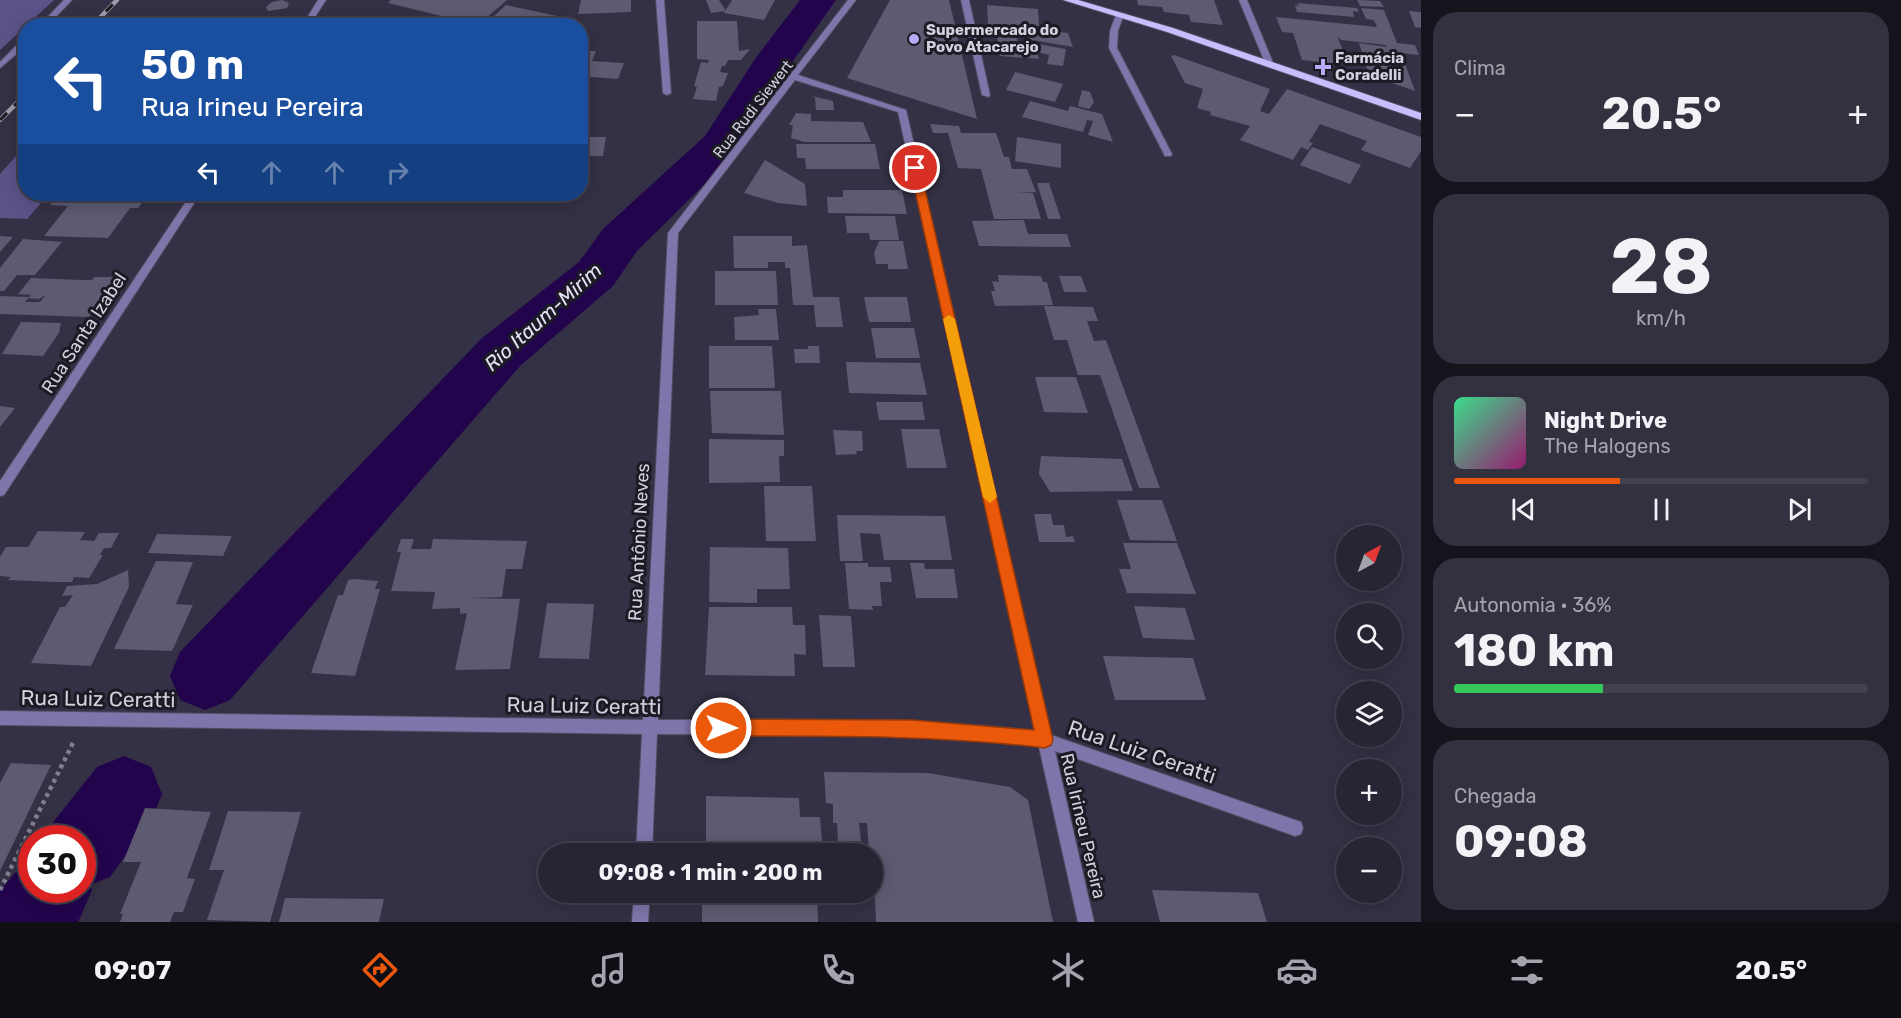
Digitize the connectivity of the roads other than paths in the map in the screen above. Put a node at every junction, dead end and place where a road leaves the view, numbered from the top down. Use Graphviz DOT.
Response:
graph roads {
  1 [pos="68,0"];
  2 [pos="322,0"];
  3 [pos="660,0"];
  4 [pos="852,0"];
  5 [pos="965,0"];
  6 [pos="1068,0"];
  7 [pos="1243,0"];
  8 [pos="1120,14"];
  9 [pos="50,18"];
  10 [pos="310,18"];
  11 [pos="18,49"];
  12 [pos="1270,65"];
  13 [pos="0,66"];
  14 [pos="795,76"];
  15 [pos="667,93"];
  16 [pos="986,95"];
  17 [pos="1421,117"];
  18 [pos="1168,154"];
  19 [pos="190,201"];
  20 [pos="674,233"];
  21 [pos="0,491"];
  22 [pos="0,718"];
  23 [pos="650,728"];
  24 [pos="1045,740"];
  25 [pos="1295,828"];
  26 [pos="645,843"];
  27 [pos="641,903"];
  28 [pos="640,922"];
  29 [pos="1086,922"];
  1 -- 9 [label="street"];
  2 -- 10 [label="street"];
  3 -- 15 [label="street"];
  4 -- 14 [label="street, Rua Rudi Siewert"];
  5 -- 16 [label="street"];
  6 -- 8 [label="main road"];
  7 -- 12 [label="street"];
  8 -- 12 [label="main road"];
  8 -- 18 [label="street"];
  11 -- 13 [label="street"];
  12 -- 17 [label="main road"];
  14 -- 20 [label="street, Rua Rudi Siewert"];
  14 -- 24 [label="street, Rua Irineu Pereira"];
  19 -- 21 [label="street, Rua Santa Izabel"];
  20 -- 23 [label="street, Rua Antônio Neves"];
  22 -- 23 [label="street, Rua Luiz Ceratti"];
  23 -- 24 [label="street, Rua Luiz Ceratti"];
  23 -- 26 [label="street, Rua Antônio Neves"];
  24 -- 25 [label="street, Rua Luiz Ceratti"];
  24 -- 29 [label="street, Rua Irineu Pereira"];
  27 -- 28 [label="street"];
}
